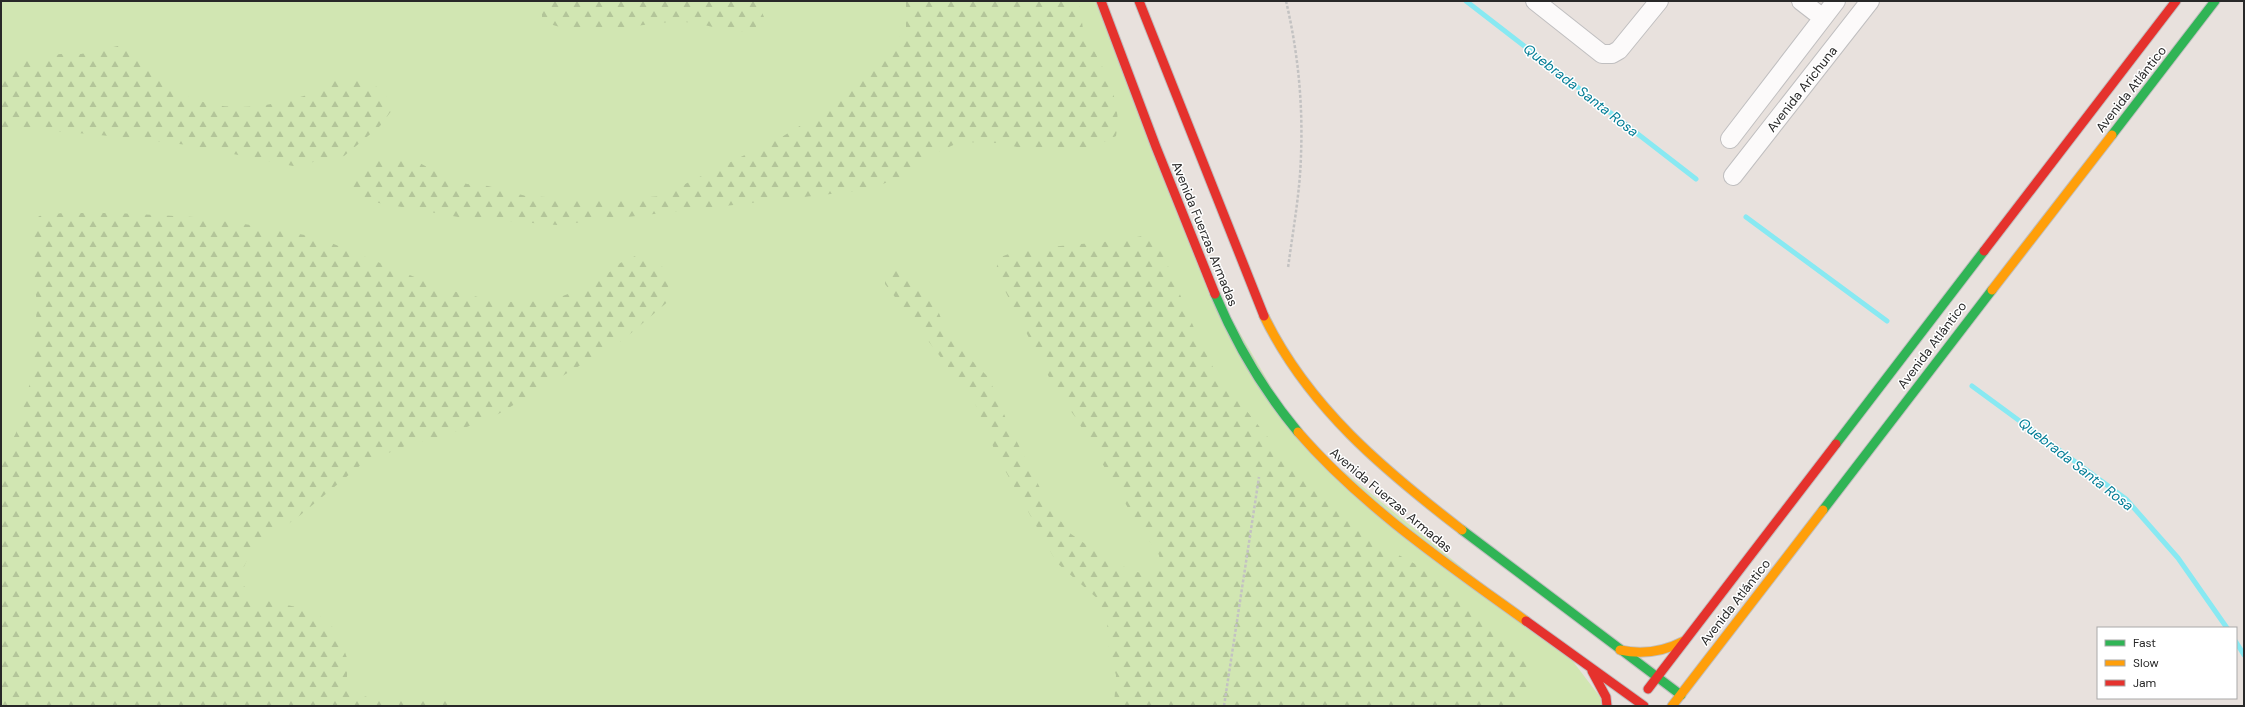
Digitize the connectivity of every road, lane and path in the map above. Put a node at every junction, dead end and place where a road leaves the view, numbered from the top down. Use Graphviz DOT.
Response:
graph roads {
  1 [pos="1101,1"];
  2 [pos="1140,1"];
  3 [pos="1286,1"];
  4 [pos="1535,1"];
  5 [pos="1659,1"];
  6 [pos="1801,1"];
  7 [pos="1836,1"];
  8 [pos="1870,1"];
  9 [pos="2176,1"];
  10 [pos="2215,1"];
  11 [pos="1823,18"];
  12 [pos="1730,139"];
  13 [pos="1733,176"];
  14 [pos="1288,268"];
  15 [pos="1259,477"];
  16 [pos="1684,640"];
  17 [pos="1620,650"];
  18 [pos="1590,668"];
  19 [pos="1657,678"];
  20 [pos="1681,695"];
  21 [pos="1639,704"];
  22 [pos="1224,706"];
  23 [pos="1607,706"];
  24 [pos="1672,706"];
  1 -- 18 [label="main road, Avenida Fuerzas Armadas"];
  2 -- 17 [label="main road, Avenida Fuerzas Armadas"];
  3 -- 14 [label="path"];
  4 -- 5 [label="street"];
  6 -- 11 [label="street"];
  7 -- 11 [label="street"];
  8 -- 13 [label="street, Avenida Arichuna"];
  9 -- 16 [label="main road, Avenida Atlántico"];
  10 -- 20 [label="main road, Avenida Atlántico"];
  11 -- 12 [label="street"];
  15 -- 22 [label="path"];
  16 -- 17 [label="main road"];
  16 -- 19 [label="main road, Avenida Atlántico"];
  17 -- 19 [label="main road, Avenida Fuerzas Armadas"];
  18 -- 21 [label="main road, Avenida Fuerzas Armadas"];
  18 -- 23 [label="main road"];
  19 -- 20 [label="main road, Avenida Fuerzas Armadas"];
  19 -- 21 [label="main road, Avenida Atlántico"];
  20 -- 24 [label="main road, Avenida Atlántico"];
}
